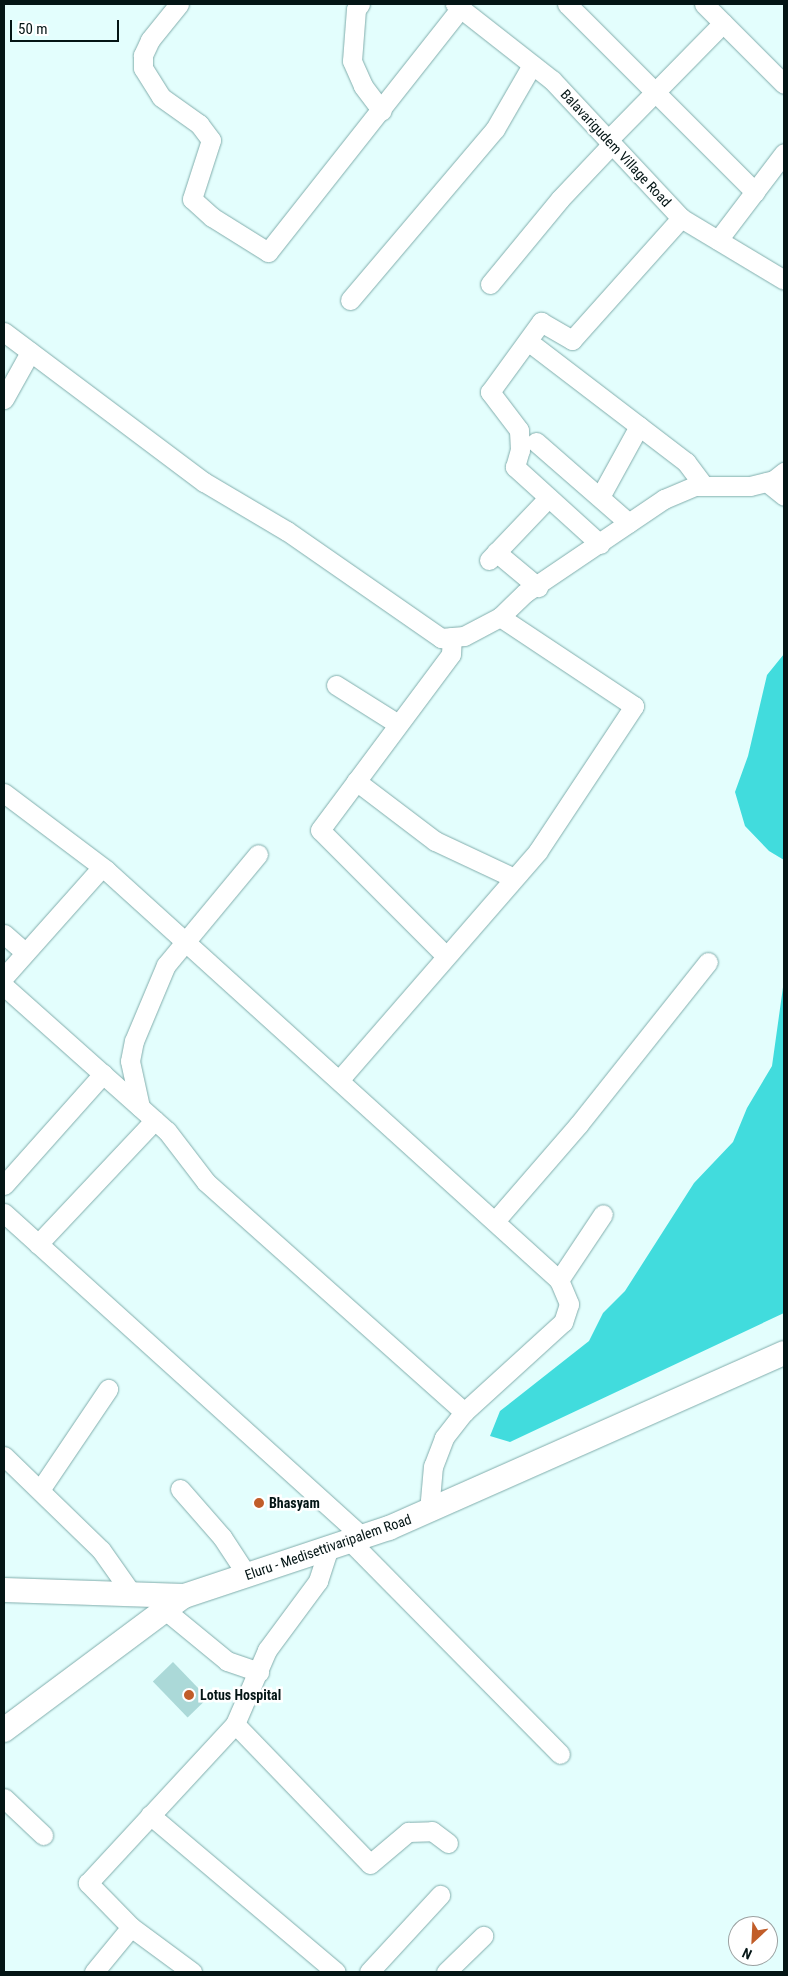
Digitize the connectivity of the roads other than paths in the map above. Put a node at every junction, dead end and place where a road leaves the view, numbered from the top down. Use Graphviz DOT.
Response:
graph roads {
  1 [pos="179,4"];
  2 [pos="360,4"];
  3 [pos="567,4"];
  4 [pos="704,4"];
  5 [pos="458,6"];
  6 [pos="723,23"];
  7 [pos="532,64"];
  8 [pos="784,84"];
  9 [pos="655,93"];
  10 [pos="382,111"];
  11 [pos="610,142"];
  12 [pos="784,153"];
  13 [pos="755,192"];
  14 [pos="680,218"];
  15 [pos="718,240"];
  16 [pos="784,278"];
  17 [pos="490,284"];
  18 [pos="350,300"];
  19 [pos="4,332"];
  20 [pos="529,342"];
  21 [pos="30,352"];
  22 [pos="4,399"];
  23 [pos="639,426"];
  24 [pos="536,442"];
  25 [pos="784,472"];
  26 [pos="767,482"];
  27 [pos="704,486"];
  28 [pos="784,496"];
  29 [pos="600,497"];
  30 [pos="548,498"];
  31 [pos="629,523"];
  32 [pos="600,544"];
  33 [pos="538,586"];
  34 [pos="500,617"];
  35 [pos="452,637"];
  36 [pos="336,685"];
  37 [pos="398,724"];
  38 [pos="356,781"];
  39 [pos="4,793"];
  40 [pos="258,854"];
  41 [pos="102,867"];
  42 [pos="514,878"];
  43 [pos="4,934"];
  44 [pos="185,940"];
  45 [pos="25,952"];
  46 [pos="446,956"];
  47 [pos="708,962"];
  48 [pos="4,977"];
  49 [pos="4,986"];
  50 [pos="103,1074"];
  51 [pos="340,1079"];
  52 [pos="140,1107"];
  53 [pos="155,1120"];
  54 [pos="4,1185"];
  55 [pos="4,1213"];
  56 [pos="603,1214"];
  57 [pos="495,1221"];
  58 [pos="38,1244"];
  59 [pos="559,1280"];
  60 [pos="784,1353"];
  61 [pos="108,1389"];
  62 [pos="464,1412"];
  63 [pos="4,1456"];
  64 [pos="180,1489"];
  65 [pos="40,1490"];
  66 [pos="429,1510"];
  67 [pos="347,1542"];
  68 [pos="247,1575"];
  69 [pos="6,1588"];
  70 [pos="132,1594"];
  71 [pos="184,1596"];
  72 [pos="165,1610"];
  73 [pos="259,1672"];
  74 [pos="235,1724"];
  75 [pos="4,1730"];
  76 [pos="560,1754"];
  77 [pos="4,1798"];
  78 [pos="150,1815"];
  79 [pos="43,1835"];
  80 [pos="448,1843"];
  81 [pos="440,1895"];
  82 [pos="131,1927"];
  83 [pos="483,1936"];
  84 [pos="94,1972"];
  85 [pos="192,1972"];
  86 [pos="336,1972"];
  87 [pos="369,1972"];
  88 [pos="446,1972"];
  1 -- 10 [label="street"];
  2 -- 10 [label="street"];
  3 -- 9 [label="street"];
  4 -- 6 [label="street"];
  5 -- 7 [label="street, Balavarigudem Village Road"];
  5 -- 10 [label="street"];
  6 -- 8 [label="street"];
  6 -- 9 [label="street"];
  7 -- 11 [label="street, Balavarigudem Village Road"];
  7 -- 18 [label="street"];
  9 -- 11 [label="street"];
  9 -- 13 [label="street"];
  11 -- 14 [label="street, Balavarigudem Village Road"];
  11 -- 17 [label="street"];
  12 -- 13 [label="street"];
  13 -- 15 [label="street"];
  14 -- 15 [label="street, Balavarigudem Village Road"];
  14 -- 20 [label="street"];
  15 -- 16 [label="street, Balavarigudem Village Road"];
  19 -- 21 [label="street"];
  20 -- 23 [label="street"];
  20 -- 30 [label="street"];
  21 -- 22 [label="street"];
  21 -- 35 [label="street"];
  23 -- 27 [label="street"];
  23 -- 29 [label="street"];
  24 -- 29 [label="street"];
  25 -- 26 [label="street"];
  26 -- 27 [label="street"];
  26 -- 28 [label="street"];
  27 -- 31 [label="street"];
  29 -- 31 [label="street"];
  30 -- 32 [label="street"];
  30 -- 33 [label="street"];
  31 -- 32 [label="street"];
  32 -- 33 [label="street"];
  33 -- 34 [label="street"];
  34 -- 35 [label="street"];
  34 -- 42 [label="street"];
  35 -- 37 [label="street"];
  36 -- 37 [label="street"];
  37 -- 38 [label="street"];
  38 -- 42 [label="street"];
  38 -- 46 [label="street"];
  39 -- 41 [label="street"];
  40 -- 44 [label="street"];
  41 -- 44 [label="street"];
  41 -- 45 [label="street"];
  42 -- 46 [label="street"];
  43 -- 45 [label="street"];
  44 -- 51 [label="street"];
  44 -- 52 [label="street"];
  45 -- 48 [label="street"];
  46 -- 51 [label="street"];
  47 -- 57 [label="street"];
  49 -- 50 [label="street"];
  50 -- 52 [label="street"];
  50 -- 54 [label="street"];
  51 -- 57 [label="street"];
  52 -- 53 [label="street"];
  53 -- 58 [label="street"];
  53 -- 62 [label="street"];
  55 -- 58 [label="street"];
  56 -- 59 [label="street"];
  57 -- 59 [label="street"];
  58 -- 67 [label="street"];
  59 -- 62 [label="street"];
  60 -- 66 [label="main road, Eluru - Medisettivaripalem Road"];
  61 -- 65 [label="street"];
  62 -- 66 [label="street"];
  63 -- 65 [label="street"];
  64 -- 68 [label="street"];
  65 -- 70 [label="street"];
  66 -- 67 [label="main road, Eluru - Medisettivaripalem Road"];
  67 -- 68 [label="main road, Eluru - Medisettivaripalem Road"];
  67 -- 73 [label="street"];
  67 -- 76 [label="street"];
  68 -- 71 [label="main road, Eluru - Medisettivaripalem Road"];
  69 -- 70 [label="main road"];
  70 -- 71 [label="main road"];
  71 -- 72 [label="main road, Eluru - Medisettivaripalem Road"];
  72 -- 73 [label="street"];
  72 -- 75 [label="main road, Eluru - Medisettivaripalem Road"];
  73 -- 74 [label="street"];
  74 -- 78 [label="street"];
  74 -- 80 [label="street"];
  77 -- 79 [label="street"];
  78 -- 82 [label="street"];
  78 -- 86 [label="street"];
  81 -- 87 [label="street"];
  82 -- 84 [label="street"];
  82 -- 85 [label="street"];
  83 -- 88 [label="street"];
}
